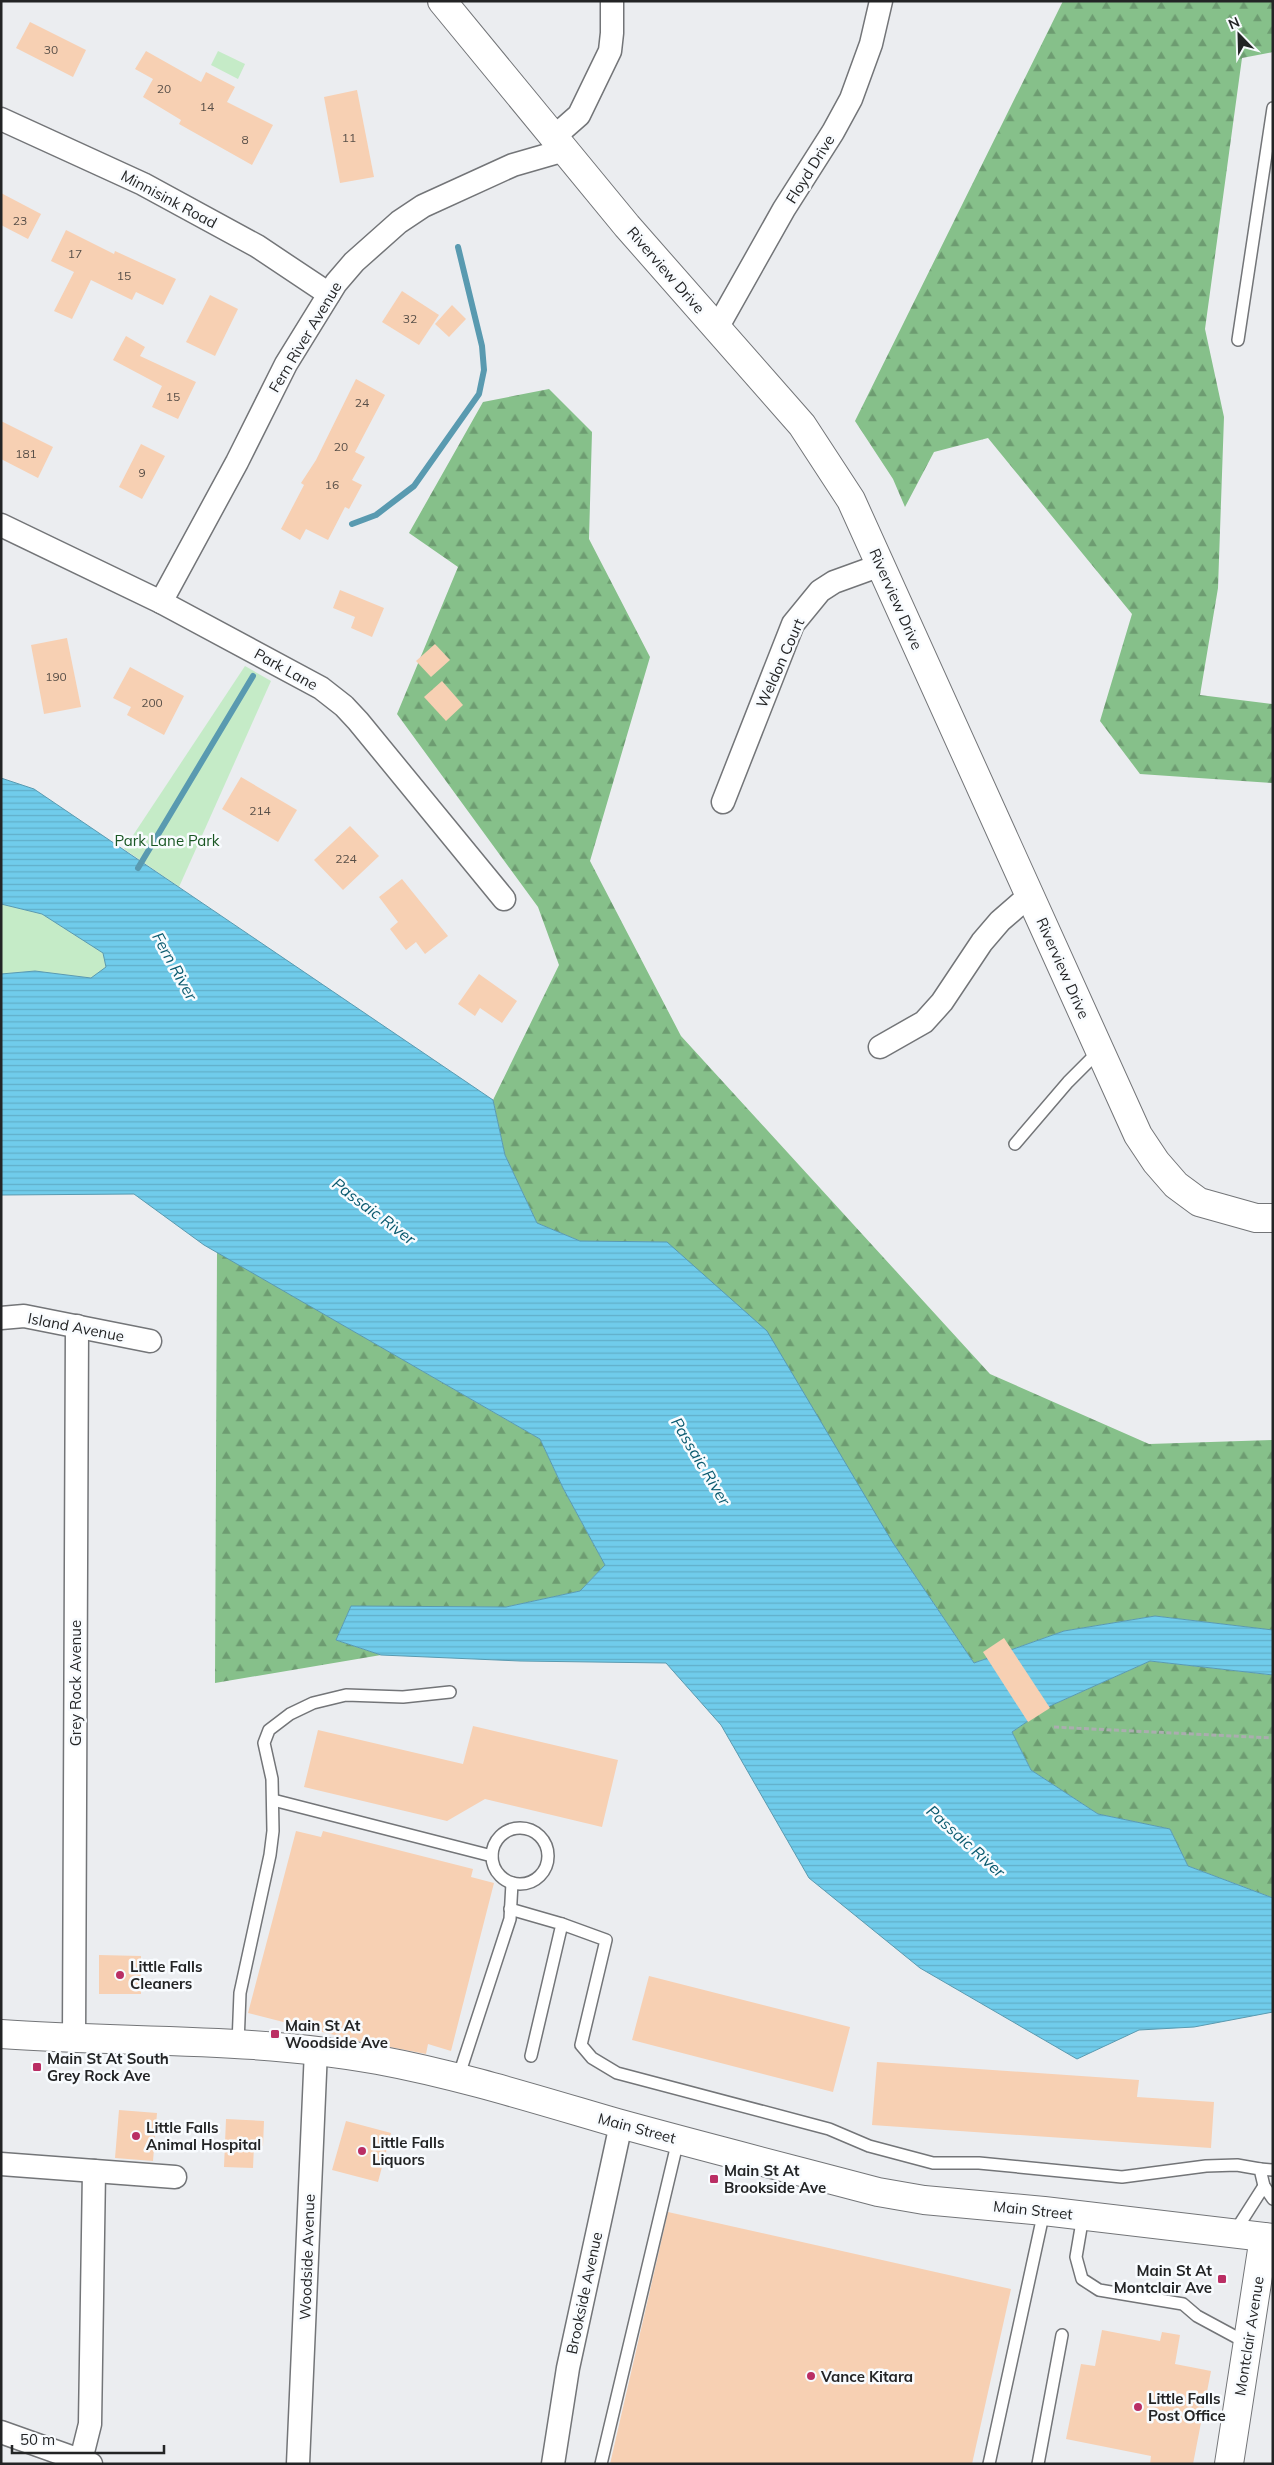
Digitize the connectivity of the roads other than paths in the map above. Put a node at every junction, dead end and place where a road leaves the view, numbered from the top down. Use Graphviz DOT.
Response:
graph roads {
  1 [pos="442,1"];
  2 [pos="612,1"];
  3 [pos="881,1"];
  4 [pos="1273,108"];
  5 [pos="1,119"];
  6 [pos="559,144"];
  7 [pos="329,294"];
  8 [pos="717,328"];
  9 [pos="1238,340"];
  10 [pos="1,525"];
  11 [pos="881,565"];
  12 [pos="161,602"];
  13 [pos="722,802"];
  14 [pos="1030,895"];
  15 [pos="504,899"];
  16 [pos="880,1047"];
  17 [pos="1100,1049"];
  18 [pos="1015,1144"];
  19 [pos="1273,1218"];
  20 [pos="1,1318"];
  21 [pos="77,1326"];
  22 [pos="150,1342"];
  23 [pos="450,1692"];
  24 [pos="274,1800"];
  25 [pos="492,1856"];
  26 [pos="512,1883"];
  27 [pos="510,1909"];
  28 [pos="562,1924"];
  29 [pos="1,2034"];
  30 [pos="74,2040"];
  31 [pos="238,2044"];
  32 [pos="316,2050"];
  33 [pos="531,2056"];
  34 [pos="458,2078"];
  35 [pos="621,2124"];
  36 [pos="678,2139"];
  37 [pos="1,2164"];
  38 [pos="1260,2169"];
  39 [pos="1273,2170"];
  40 [pos="94,2171"];
  41 [pos="175,2177"];
  42 [pos="1264,2186"];
  43 [pos="1273,2199"];
  44 [pos="1044,2211"];
  45 [pos="1082,2216"];
  46 [pos="1233,2234"];
  47 [pos="1268,2238"];
  48 [pos="1062,2335"];
  49 [pos="1248,2344"];
  50 [pos="1,2432"];
  51 [pos="86,2462"];
  52 [pos="298,2464"];
  53 [pos="553,2464"];
  54 [pos="601,2464"];
  55 [pos="989,2464"];
  56 [pos="1038,2464"];
  57 [pos="1229,2464"];
  1 -- 6 [label="main road, Riverview Drive"];
  2 -- 6 [label="street"];
  3 -- 8 [label="street, Floyd Drive"];
  4 -- 9 [label="lane"];
  5 -- 7 [label="street, Minnisink Road"];
  6 -- 7 [label="street, Fern River Avenue"];
  6 -- 8 [label="main road, Riverview Drive"];
  7 -- 12 [label="street, Fern River Avenue"];
  8 -- 11 [label="main road, Riverview Drive"];
  10 -- 12 [label="street, Park Lane"];
  11 -- 13 [label="street, Weldon Court"];
  11 -- 14 [label="main road, Riverview Drive"];
  12 -- 15 [label="street, Park Lane"];
  14 -- 16 [label="street"];
  14 -- 17 [label="main road, Riverview Drive"];
  17 -- 18 [label="lane"];
  17 -- 19 [label="main road, Riverview Drive"];
  20 -- 21 [label="street, Island Avenue"];
  21 -- 22 [label="street, Island Avenue"];
  21 -- 30 [label="street, Grey Rock Avenue"];
  23 -- 24 [label="lane"];
  24 -- 25 [label="lane"];
  24 -- 31 [label="lane"];
  25 -- 26 [label="lane"];
  25 -- 26 [label="lane"];
  26 -- 27 [label="lane"];
  27 -- 28 [label="lane"];
  27 -- 34 [label="lane"];
  28 -- 33 [label="lane"];
  28 -- 38 [label="lane"];
  29 -- 30 [label="main road, Main Street"];
  30 -- 31 [label="main road, Main Street"];
  31 -- 32 [label="main road, Main Street"];
  32 -- 34 [label="main road, Main Street"];
  32 -- 52 [label="street, Woodside Avenue"];
  34 -- 35 [label="main road, Main Street"];
  35 -- 36 [label="main road, Main Street"];
  35 -- 53 [label="street, Brookside Avenue"];
  36 -- 44 [label="main road, Main Street"];
  36 -- 54 [label="lane"];
  37 -- 40 [label="street"];
  38 -- 39 [label="lane"];
  38 -- 42 [label="lane"];
  40 -- 41 [label="street"];
  40 -- 51 [label="street"];
  42 -- 43 [label="lane"];
  42 -- 46 [label="lane"];
  44 -- 45 [label="main road, Main Street"];
  44 -- 55 [label="lane"];
  45 -- 46 [label="main road, Main Street"];
  45 -- 49 [label="lane"];
  46 -- 47 [label="main road, Main Street"];
  47 -- 49 [label="main road, Montclair Avenue"];
  48 -- 56 [label="lane"];
  49 -- 57 [label="main road, Montclair Avenue"];
  50 -- 51 [label="street"];
}
